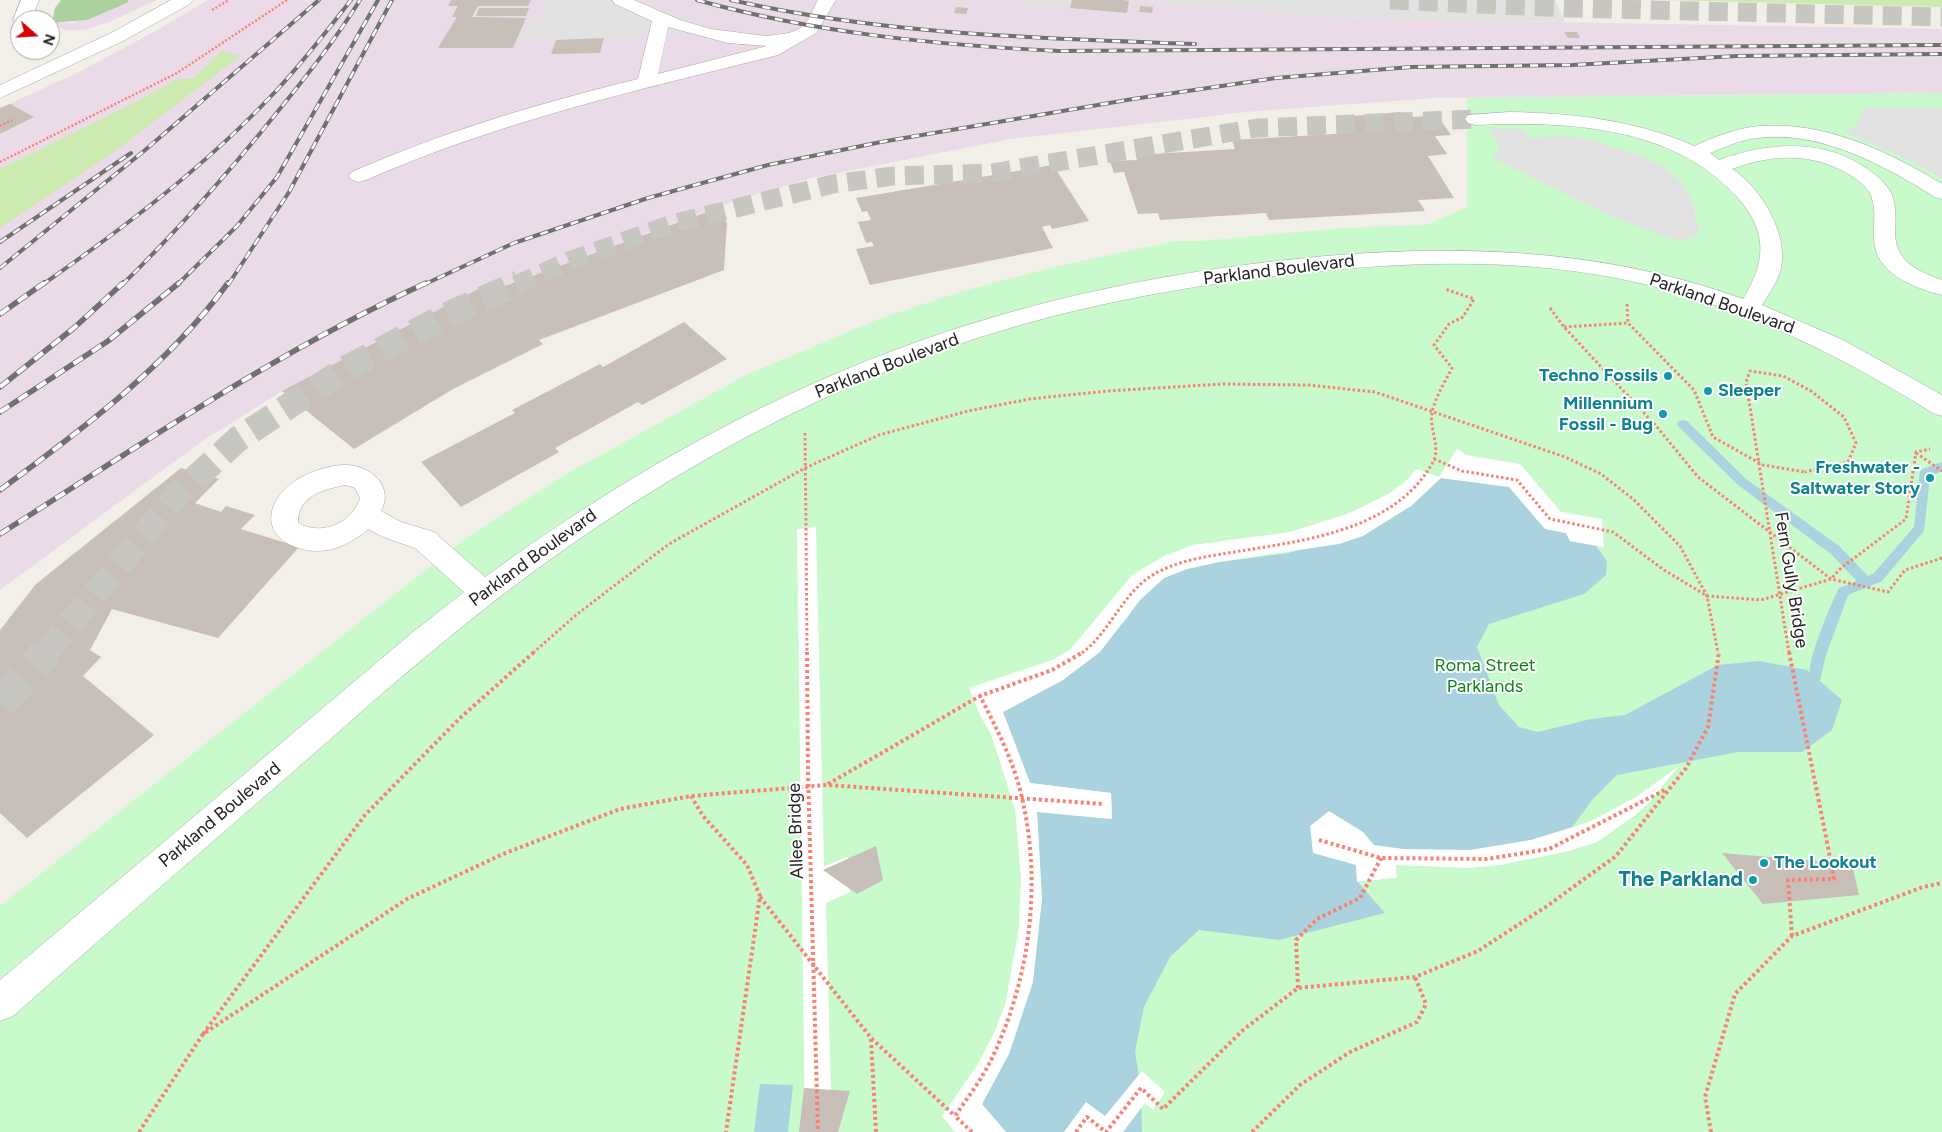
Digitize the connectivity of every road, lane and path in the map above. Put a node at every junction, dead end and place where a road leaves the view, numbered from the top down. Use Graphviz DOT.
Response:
graph roads {
  1 [pos="184,0"];
  2 [pos="288,0"];
  3 [pos="621,0"];
  4 [pos="828,0"];
  5 [pos="661,18"];
  6 [pos="793,38"];
  7 [pos="60,60"];
  8 [pos="64,62"];
  9 [pos="646,84"];
  10 [pos="0,92"];
  11 [pos="1474,119"];
  12 [pos="1693,153"];
  13 [pos="0,162"];
  14 [pos="1720,166"];
  15 [pos="359,176"];
  16 [pos="1942,193"];
  17 [pos="1438,286"];
  18 [pos="1942,288"];
  19 [pos="1627,301"];
  20 [pos="1550,308"];
  21 [pos="1749,309"];
  22 [pos="1628,323"];
  23 [pos="1564,327"];
  24 [pos="1942,408"];
  25 [pos="1432,413"];
  26 [pos="805,426"];
  27 [pos="1930,449"];
  28 [pos="1916,452"];
  29 [pos="1434,459"];
  30 [pos="805,468"];
  31 [pos="1942,471"];
  32 [pos="366,515"];
  33 [pos="1942,558"];
  34 [pos="1831,579"];
  35 [pos="484,592"];
  36 [pos="1707,596"];
  37 [pos="980,696"];
  38 [pos="827,784"];
  39 [pos="1668,788"];
  40 [pos="692,796"];
  41 [pos="1022,798"];
  42 [pos="1104,804"];
  43 [pos="1319,840"];
  44 [pos="1381,858"];
  45 [pos="1942,884"];
  46 [pos="760,896"];
  47 [pos="1792,936"];
  48 [pos="1414,977"];
  49 [pos="1298,988"];
  50 [pos="0,1003"];
  51 [pos="203,1034"];
  52 [pos="871,1038"];
  53 [pos="956,1116"];
  54 [pos="140,1132"];
  55 [pos="726,1132"];
  56 [pos="818,1132"];
  57 [pos="876,1132"];
  58 [pos="972,1132"];
  59 [pos="1076,1132"];
  60 [pos="1252,1132"];
  61 [pos="1711,1132"];
  1 -- 8 [label="street"];
  2 -- 13 [label="path"];
  3 -- 5 [label="street"];
  4 -- 6 [label="street"];
  5 -- 6 [label="street"];
  5 -- 9 [label="street"];
  6 -- 9 [label="street"];
  7 -- 8 [label="street"];
  8 -- 10 [label="street"];
  9 -- 15 [label="street"];
  11 -- 12 [label="street"];
  12 -- 14 [label="street"];
  12 -- 16 [label="street"];
  14 -- 18 [label="street"];
  14 -- 21 [label="street"];
  17 -- 25 [label="path"];
  19 -- 22 [label="path"];
  20 -- 23 [label="path"];
  21 -- 24 [label="street, Parkland Boulevard"];
  21 -- 35 [label="street, Parkland Boulevard"];
  22 -- 23 [label="path"];
  22 -- 47 [label="path, Fern Gully Bridge, bridge"];
  23 -- 34 [label="path"];
  25 -- 29 [label="path"];
  25 -- 30 [label="path"];
  25 -- 36 [label="path"];
  26 -- 30 [label="path, Allee Bridge"];
  27 -- 28 [label="path"];
  28 -- 31 [label="path"];
  28 -- 34 [label="path"];
  29 -- 36 [label="path"];
  29 -- 37 [label="path"];
  30 -- 51 [label="path"];
  30 -- 56 [label="path, Allee Bridge, bridge"];
  32 -- 35 [label="street"];
  33 -- 34 [label="path"];
  34 -- 36 [label="path"];
  35 -- 50 [label="street, Parkland Boulevard"];
  36 -- 39 [label="path"];
  37 -- 38 [label="path"];
  37 -- 41 [label="path"];
  38 -- 40 [label="path"];
  38 -- 41 [label="path"];
  39 -- 44 [label="path"];
  39 -- 48 [label="path"];
  40 -- 46 [label="path"];
  40 -- 51 [label="path"];
  41 -- 42 [label="path"];
  41 -- 53 [label="path"];
  43 -- 44 [label="path"];
  44 -- 49 [label="path"];
  45 -- 47 [label="path"];
  46 -- 52 [label="path"];
  46 -- 55 [label="path"];
  47 -- 61 [label="path"];
  48 -- 49 [label="path"];
  48 -- 60 [label="path"];
  49 -- 59 [label="path"];
  51 -- 54 [label="path"];
  52 -- 53 [label="path"];
  52 -- 57 [label="path"];
  53 -- 58 [label="path"];
}
